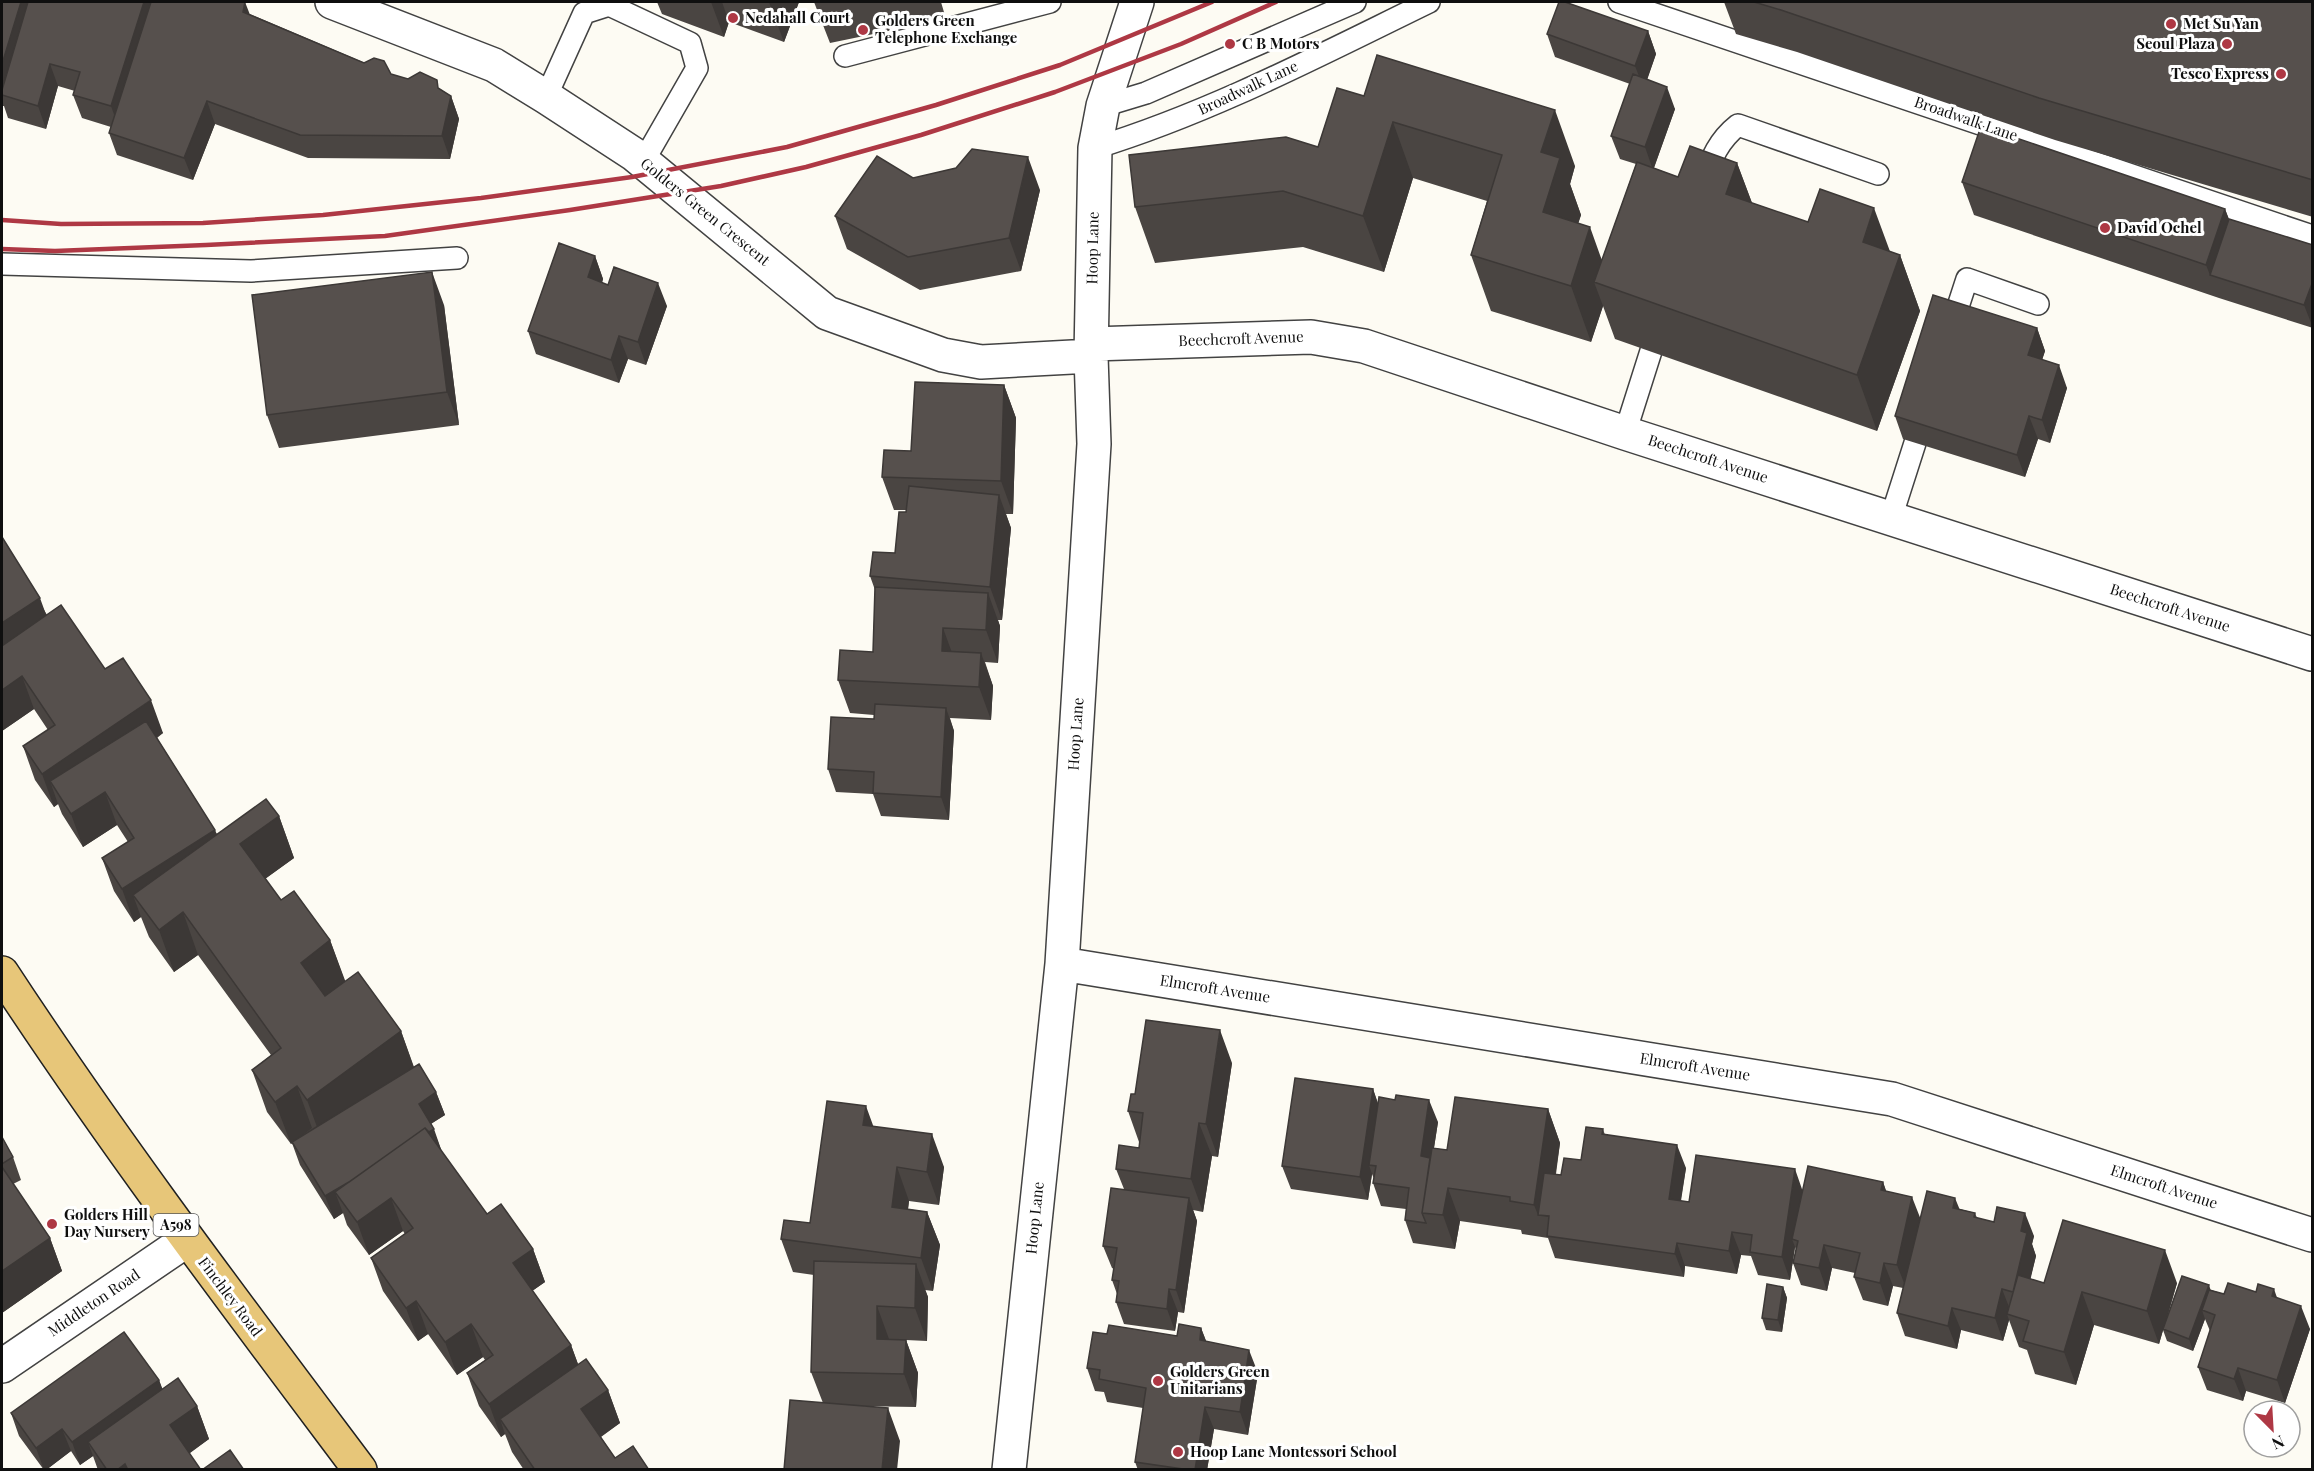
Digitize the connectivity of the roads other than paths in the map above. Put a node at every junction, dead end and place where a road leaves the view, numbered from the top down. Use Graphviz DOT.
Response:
graph roads {
  1 [pos="332,2"];
  2 [pos="1050,2"];
  3 [pos="1137,2"];
  4 [pos="1355,2"];
  5 [pos="1429,2"];
  6 [pos="1619,2"];
  7 [pos="845,56"];
  8 [pos="546,97"];
  9 [pos="1103,106"];
  10 [pos="1095,148"];
  11 [pos="643,162"];
  12 [pos="1878,174"];
  13 [pos="1699,197"];
  14 [pos="2313,236"];
  15 [pos="457,258"];
  16 [pos="2,264"];
  17 [pos="2038,304"];
  18 [pos="1953,322"];
  19 [pos="1092,350"];
  20 [pos="1650,351"];
  21 [pos="1625,433"];
  22 [pos="1915,442"];
  23 [pos="1891,518"];
  24 [pos="2313,654"];
  25 [pos="1062,964"];
  26 [pos="2,973"];
  27 [pos="2313,1235"];
  28 [pos="187,1240"];
  29 [pos="2,1366"];
  30 [pos="360,1470"];
  31 [pos="1009,1470"];
  1 -- 8 [label="street, Golders Green Crescent"];
  2 -- 7 [label="lane"];
  3 -- 9 [label="street, Hoop Lane"];
  4 -- 9 [label="lane"];
  5 -- 10 [label="lane, Broadwalk Lane"];
  6 -- 14 [label="lane, Broadwalk Lane"];
  8 -- 11 [label="street, Golders Green Crescent"];
  8 -- 11 [label="lane"];
  9 -- 10 [label="street, Hoop Lane"];
  10 -- 19 [label="street, Hoop Lane"];
  11 -- 19 [label="street, Golders Green Crescent"];
  12 -- 13 [label="lane"];
  15 -- 16 [label="lane"];
  17 -- 18 [label="lane"];
  19 -- 21 [label="street, Beechcroft Avenue"];
  19 -- 25 [label="street, Hoop Lane"];
  20 -- 21 [label="lane"];
  21 -- 23 [label="street, Beechcroft Avenue"];
  22 -- 23 [label="lane"];
  23 -- 24 [label="street, Beechcroft Avenue"];
  25 -- 27 [label="street, Elmcroft Avenue"];
  25 -- 31 [label="street, Hoop Lane"];
  26 -- 28 [label="main road, Finchley Road / A598"];
  28 -- 29 [label="street, Middleton Road"];
  28 -- 30 [label="main road, Finchley Road / A598"];
}
